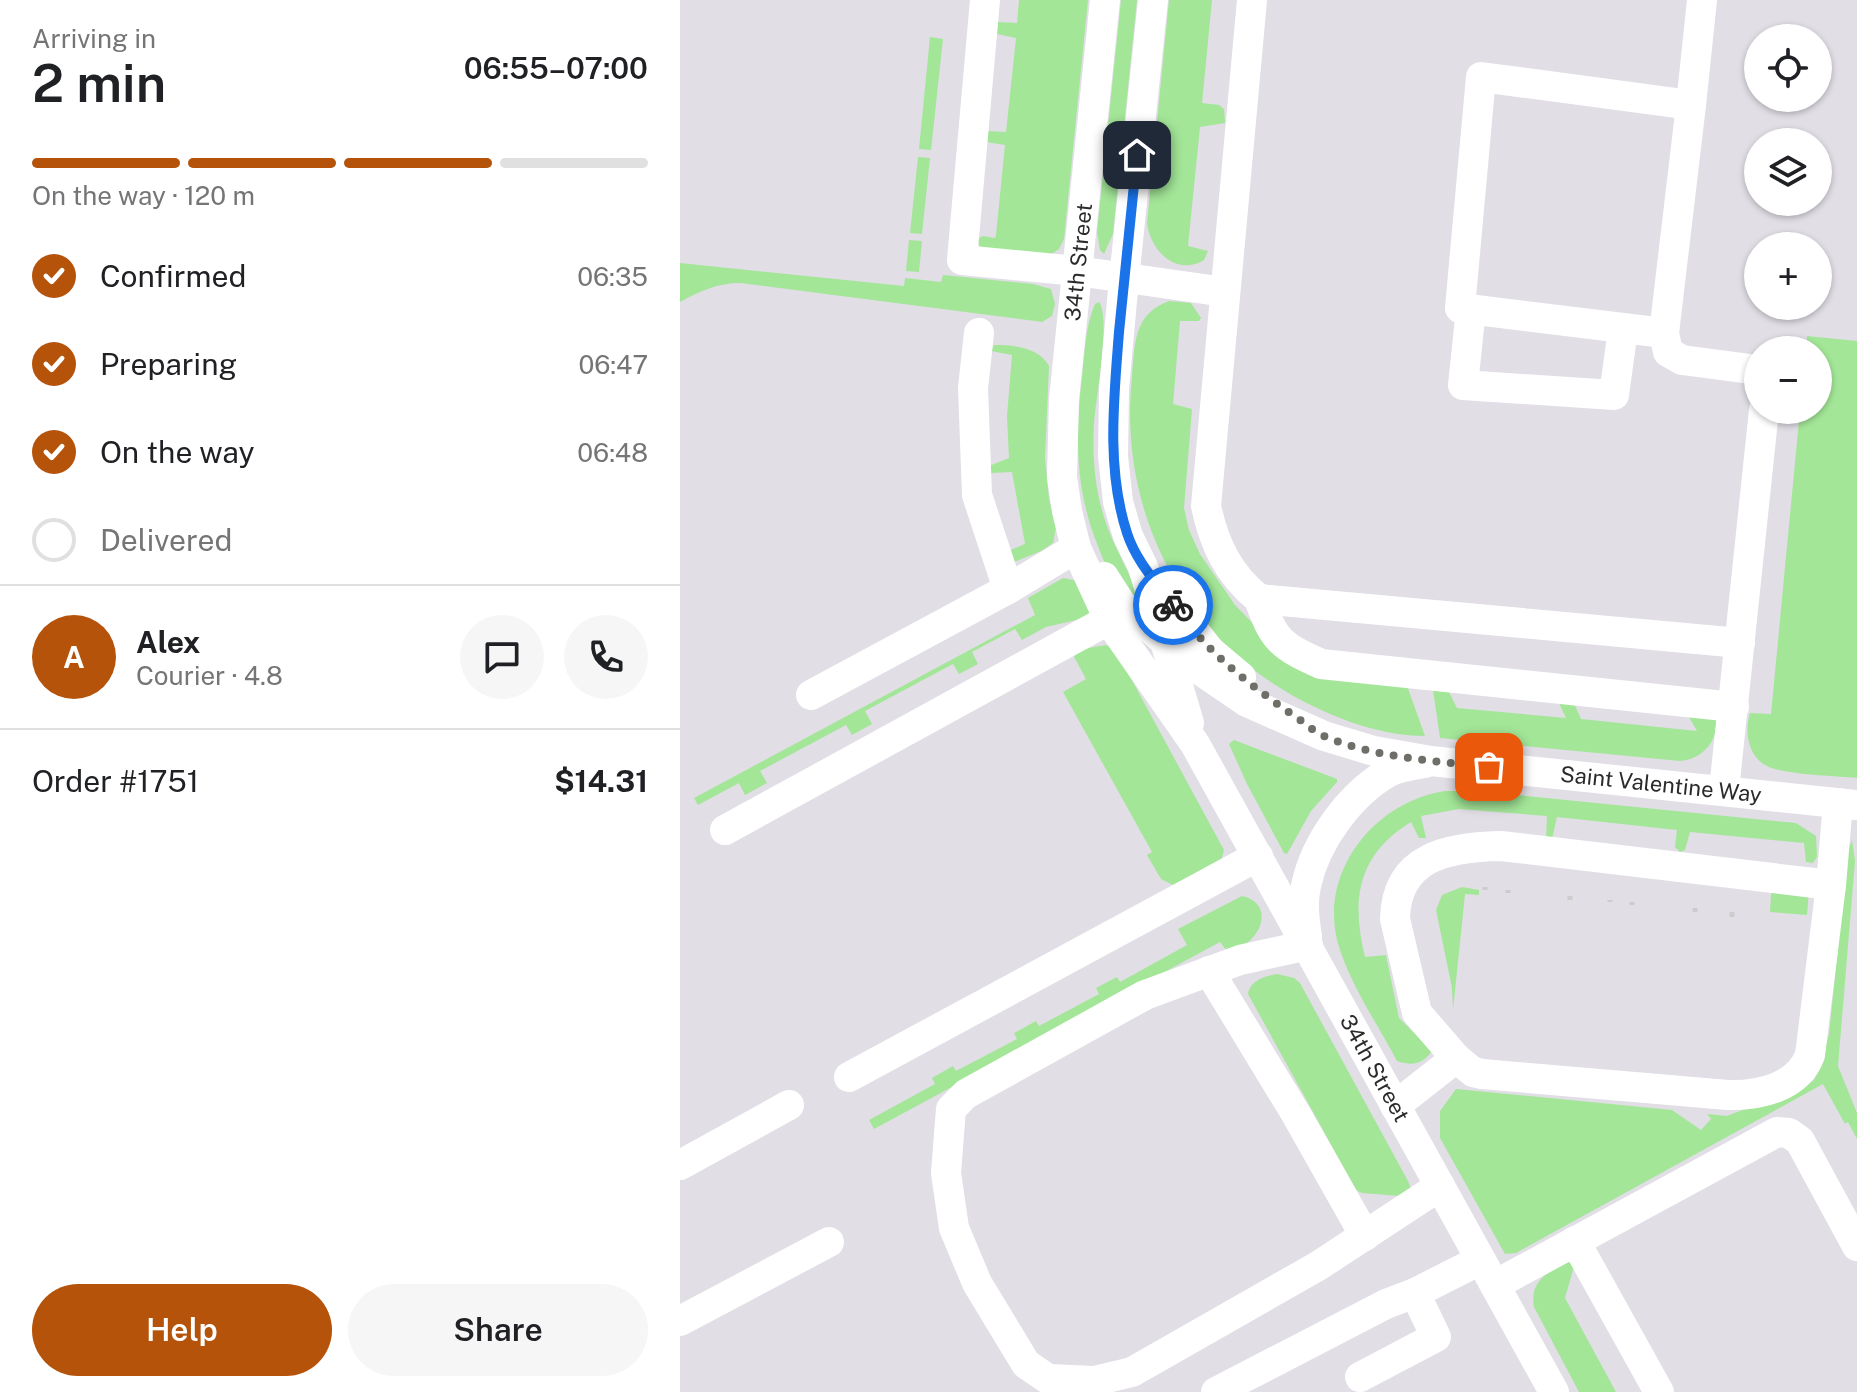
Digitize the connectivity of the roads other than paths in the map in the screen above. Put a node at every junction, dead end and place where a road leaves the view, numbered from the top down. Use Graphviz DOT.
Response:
graph roads {
  1 [pos="985,0"];
  2 [pos="1105,0"];
  3 [pos="1153,0"];
  4 [pos="1252,0"];
  5 [pos="1702,0"];
  6 [pos="1691,105"];
  7 [pos="1077,271"];
  8 [pos="1124,279"];
  9 [pos="1225,292"];
  10 [pos="1471,309"];
  11 [pos="1623,329"];
  12 [pos="979,333"];
  13 [pos="1664,333"];
  14 [pos="1744,368"];
  15 [pos="1763,424"];
  16 [pos="1062,477"];
  17 [pos="1076,548"];
  18 [pos="1143,567"];
  19 [pos="1008,589"];
  20 [pos="1259,599"];
  21 [pos="1110,622"];
  22 [pos="1167,642"];
  23 [pos="1740,643"];
  24 [pos="811,695"];
  25 [pos="1247,702"];
  26 [pos="1734,707"];
  27 [pos="1324,736"];
  28 [pos="1195,744"];
  29 [pos="1431,761"];
  30 [pos="1724,790"];
  31 [pos="1848,804"];
  32 [pos="725,830"];
  33 [pos="1258,856"];
  34 [pos="1831,885"];
  35 [pos="1308,945"];
  36 [pos="1209,971"];
  37 [pos="1456,1058"];
  38 [pos="849,1077"];
  39 [pos="789,1105"];
  40 [pos="1395,1106"];
  41 [pos="680,1165"];
  42 [pos="1440,1186"];
  43 [pos="1365,1236"];
  44 [pos="1575,1241"];
  45 [pos="829,1242"];
  46 [pos="1857,1246"];
  47 [pos="1488,1273"];
  48 [pos="1415,1293"];
  49 [pos="680,1321"];
  50 [pos="1360,1377"];
  51 [pos="1216,1392"];
  52 [pos="1554,1392"];
  53 [pos="1659,1392"];
  1 -- 7 [label="street"];
  2 -- 7 [label="street, 34th Street"];
  3 -- 8 [label="street, 34th Street"];
  4 -- 9 [label="street"];
  5 -- 6 [label="street"];
  6 -- 10 [label="street"];
  6 -- 13 [label="street"];
  7 -- 8 [label="street"];
  7 -- 16 [label="street, 34th Street"];
  8 -- 9 [label="street"];
  8 -- 18 [label="street, 34th Street"];
  9 -- 20 [label="street"];
  10 -- 11 [label="street"];
  10 -- 11 [label="street"];
  11 -- 13 [label="street"];
  12 -- 19 [label="street"];
  13 -- 14 [label="street"];
  15 -- 23 [label="street"];
  16 -- 17 [label="street, 34th Street"];
  16 -- 22 [label="street, 34th Street"];
  17 -- 19 [label="street"];
  17 -- 21 [label="street, 34th Street"];
  18 -- 22 [label="street, 34th Street"];
  18 -- 27 [label="street, Saint Valentine Way"];
  19 -- 24 [label="street"];
  20 -- 23 [label="street"];
  20 -- 26 [label="street"];
  21 -- 28 [label="street, 34th Street"];
  21 -- 32 [label="street"];
  22 -- 25 [label="street, 34th Street"];
  22 -- 28 [label="street, 34th Street"];
  23 -- 26 [label="street"];
  25 -- 27 [label="street, Saint Valentine Way"];
  26 -- 30 [label="street"];
  27 -- 29 [label="street, Saint Valentine Way"];
  28 -- 33 [label="street, 34th Street"];
  29 -- 30 [label="street, Saint Valentine Way"];
  29 -- 35 [label="street"];
  30 -- 31 [label="street, Saint Valentine Way"];
  31 -- 34 [label="street"];
  33 -- 35 [label="street, 34th Street"];
  33 -- 38 [label="street"];
  34 -- 37 [label="street"];
  34 -- 37 [label="street"];
  35 -- 36 [label="street"];
  35 -- 40 [label="street, 34th Street"];
  36 -- 43 [label="street"];
  36 -- 43 [label="street"];
  37 -- 40 [label="street"];
  39 -- 41 [label="street"];
  40 -- 42 [label="street, 34th Street"];
  42 -- 43 [label="street"];
  42 -- 47 [label="street, 34th Street"];
  44 -- 46 [label="street"];
  44 -- 47 [label="street"];
  44 -- 53 [label="street"];
  45 -- 49 [label="street"];
  47 -- 48 [label="street"];
  47 -- 52 [label="street, 34th Street"];
  48 -- 50 [label="street"];
  48 -- 51 [label="street"];
}
